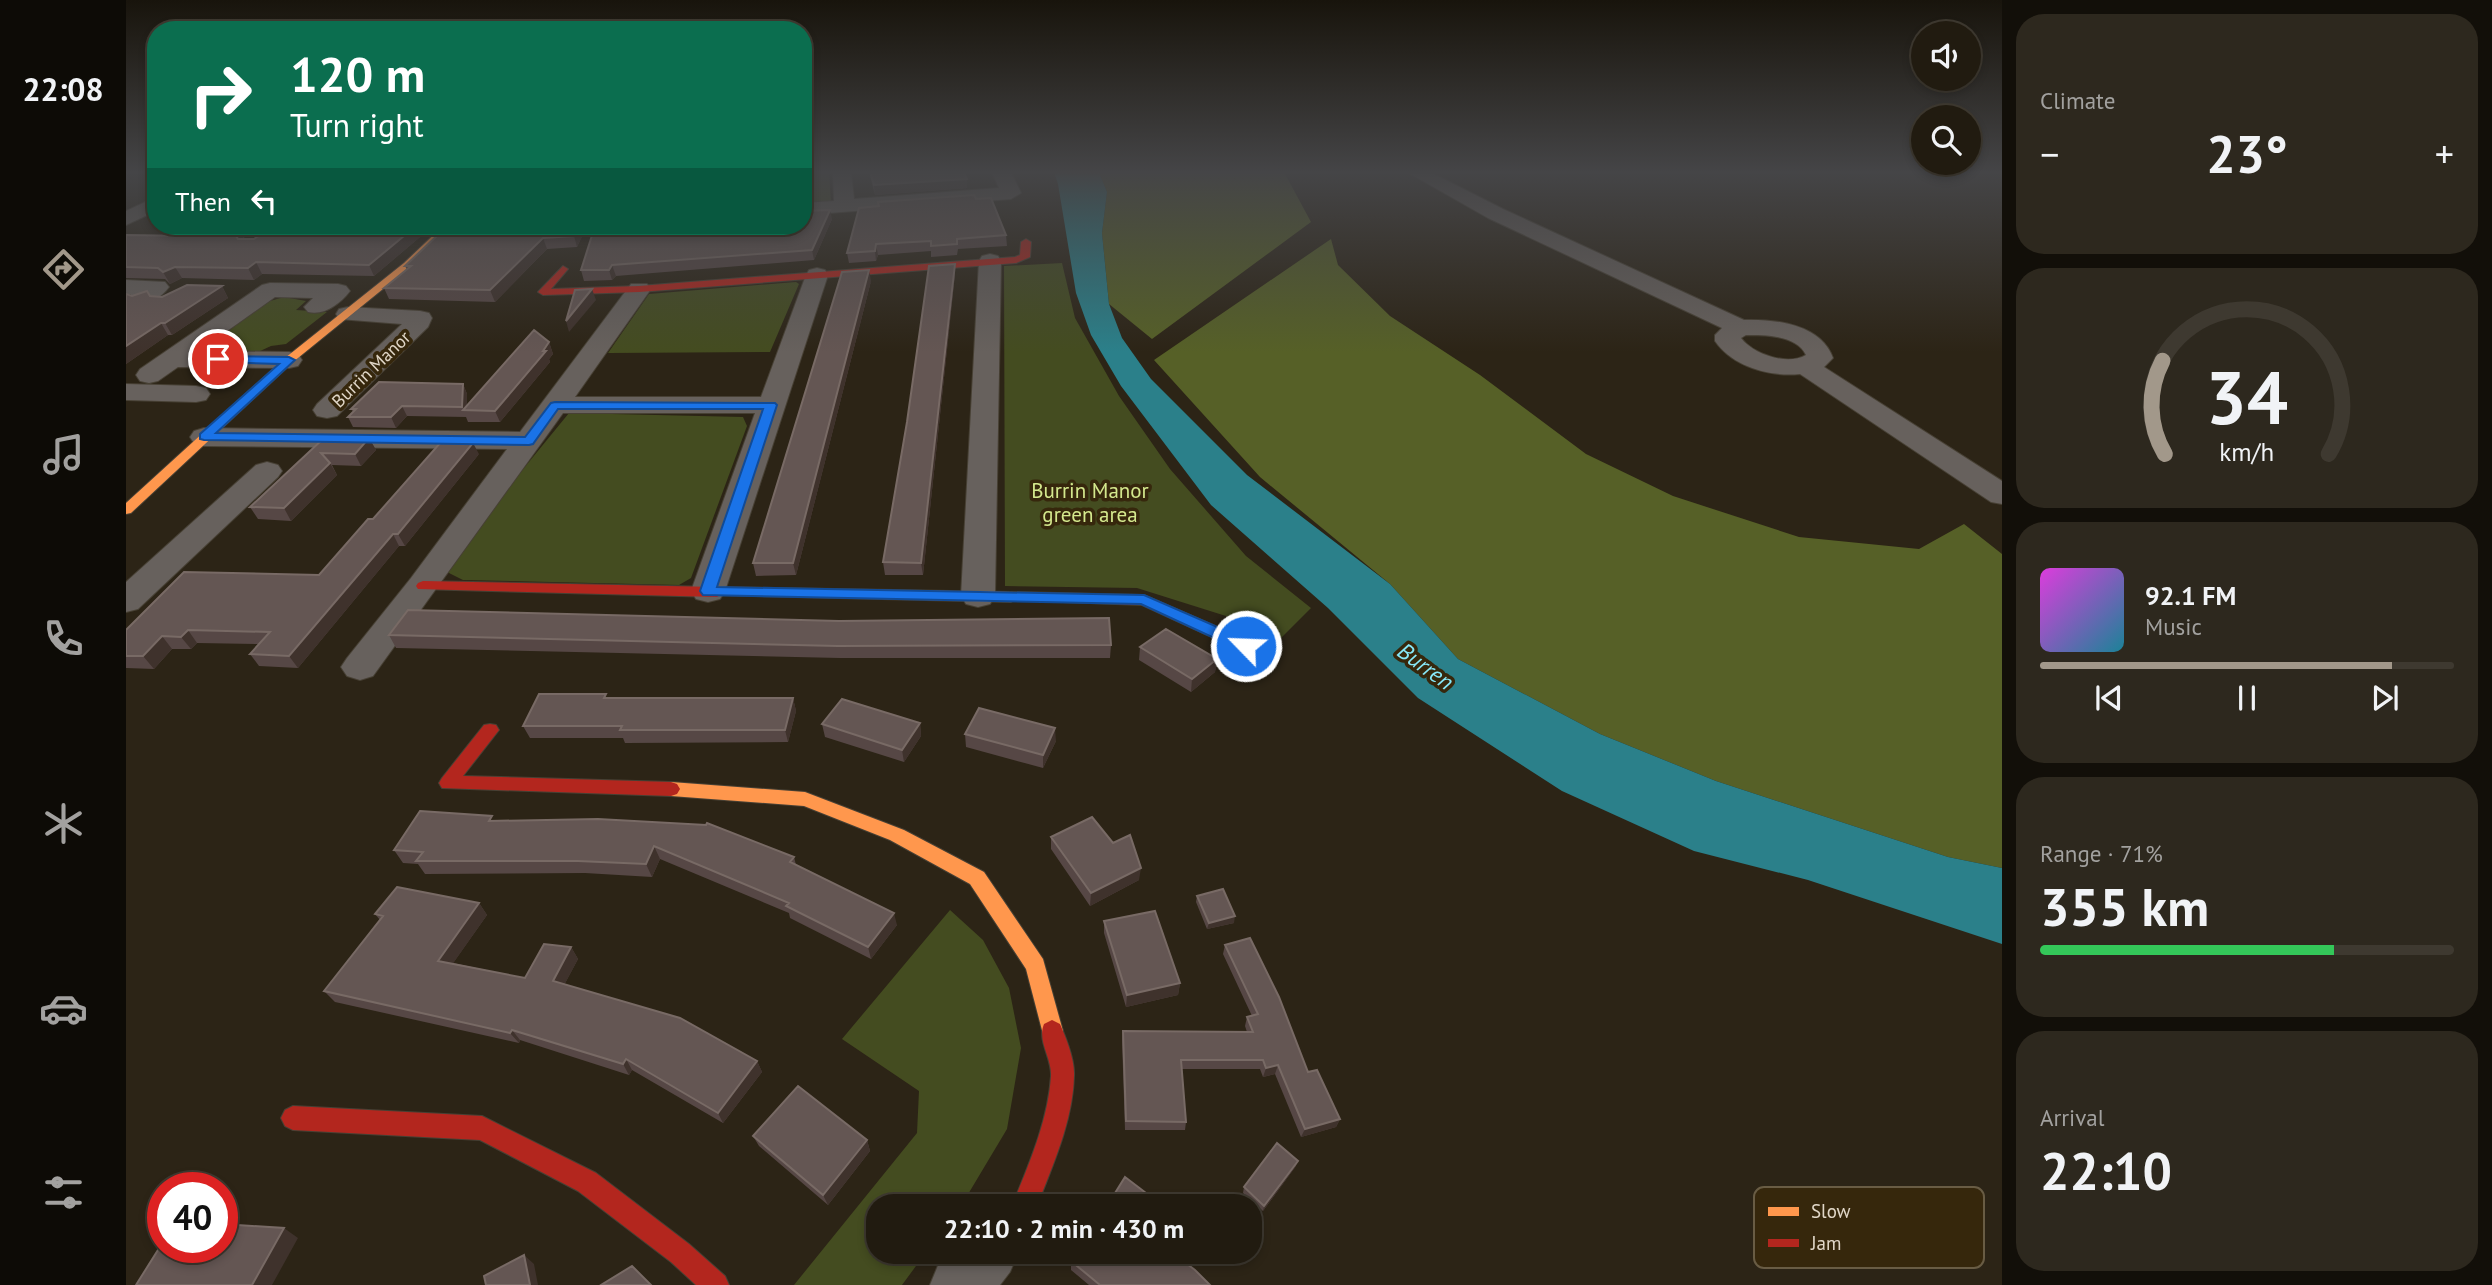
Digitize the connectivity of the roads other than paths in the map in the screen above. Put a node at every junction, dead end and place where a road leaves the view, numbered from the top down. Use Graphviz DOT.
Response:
graph roads {
  1 [pos="1537,232"];
  2 [pos="445,235"];
  3 [pos="1026,242"];
  4 [pos="990,261"];
  5 [pos="563,269"];
  6 [pos="817,275"];
  7 [pos="233,289"];
  8 [pos="639,289"];
  9 [pos="270,290"];
  10 [pos="316,307"];
  11 [pos="348,314"];
  12 [pos="170,359"];
  13 [pos="289,360"];
  14 [pos="1805,366"];
  15 [pos="149,375"];
  16 [pos="126,392"];
  17 [pos="196,394"];
  18 [pos="555,405"];
  19 [pos="771,405"];
  20 [pos="327,410"];
  21 [pos="204,436"];
  22 [pos="529,441"];
  23 [pos="267,471"];
  24 [pos="2002,495"];
  25 [pos="126,510"];
  26 [pos="126,563"];
  27 [pos="166,564"];
  28 [pos="423,586"];
  29 [pos="708,591"];
  30 [pos="978,596"];
  31 [pos="126,601"];
  32 [pos="1246,646"];
  33 [pos="359,667"];
  34 [pos="489,730"];
  35 [pos="293,1118"];
  36 [pos="1029,1194"];
  37 [pos="978,1264"];
  38 [pos="716,1285"];
  39 [pos="961,1285"];
  1 -- 14 [label="street"];
  2 -- 11 [label="street"];
  3 -- 4 [label="street"];
  4 -- 6 [label="street"];
  4 -- 30 [label="street"];
  5 -- 8 [label="street"];
  6 -- 8 [label="street"];
  6 -- 19 [label="street"];
  7 -- 9 [label="street"];
  8 -- 18 [label="street"];
  9 -- 10 [label="street"];
  9 -- 12 [label="street"];
  11 -- 13 [label="street"];
  11 -- 20 [label="street, Burrin Manor"];
  12 -- 13 [label="street"];
  12 -- 15 [label="street"];
  13 -- 21 [label="street"];
  14 -- 24 [label="street"];
  16 -- 17 [label="street"];
  18 -- 19 [label="street"];
  18 -- 22 [label="street"];
  19 -- 29 [label="street"];
  21 -- 22 [label="street, Burrin Manor"];
  21 -- 25 [label="street"];
  22 -- 28 [label="street"];
  23 -- 27 [label="street"];
  26 -- 27 [label="street"];
  27 -- 31 [label="street"];
  28 -- 29 [label="street"];
  28 -- 33 [label="street"];
  29 -- 30 [label="street"];
  30 -- 32 [label="street"];
  34 -- 36 [label="street"];
  35 -- 38 [label="street"];
  37 -- 39 [label="street"];
}
